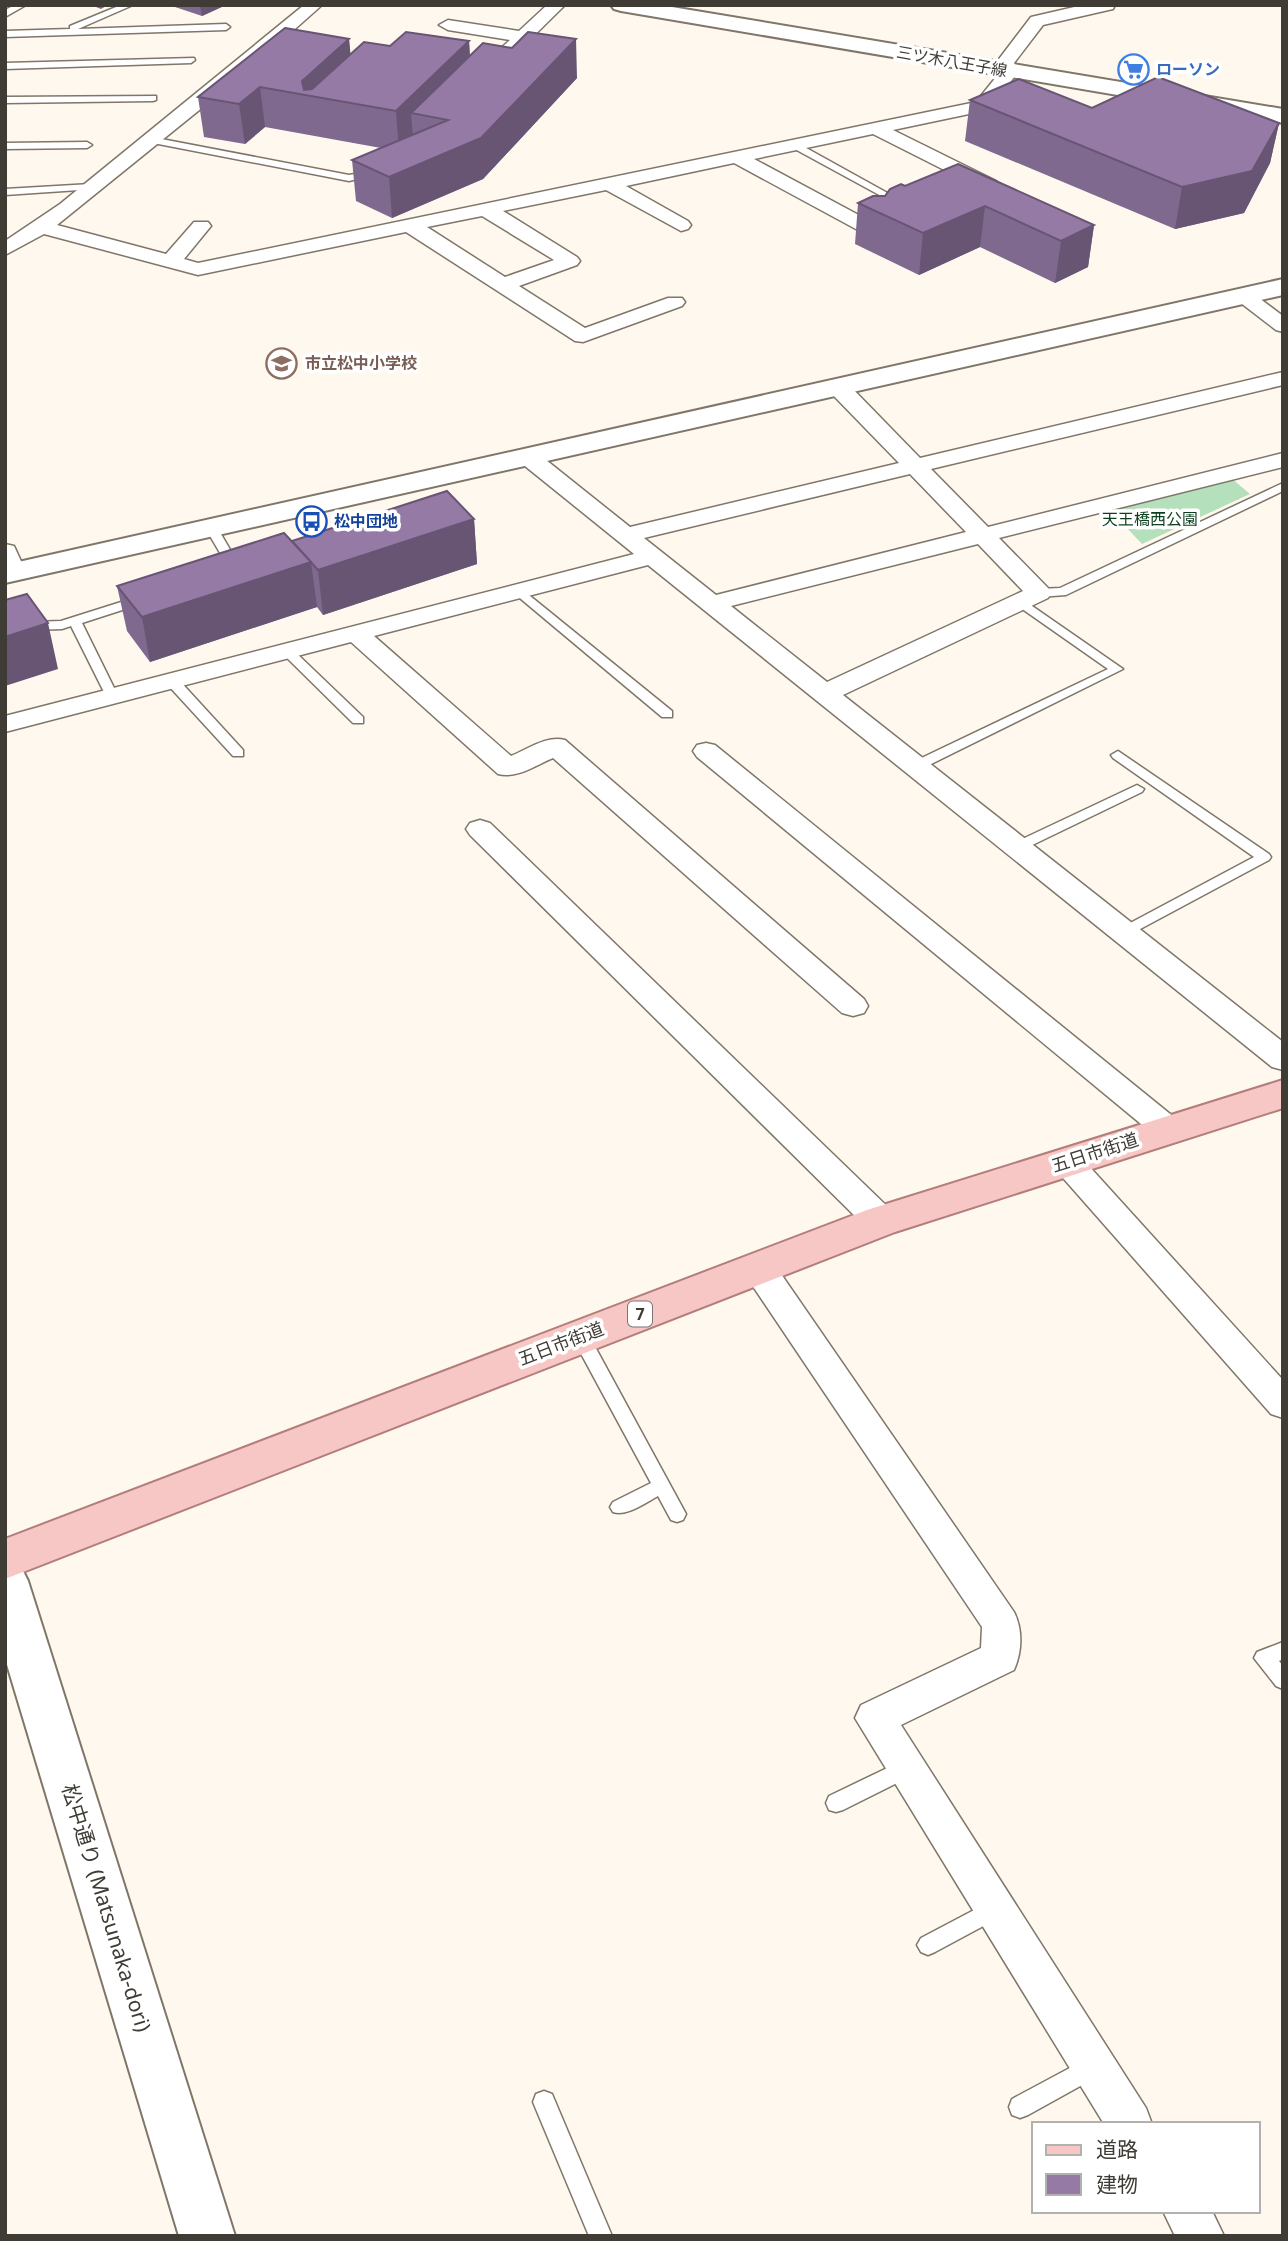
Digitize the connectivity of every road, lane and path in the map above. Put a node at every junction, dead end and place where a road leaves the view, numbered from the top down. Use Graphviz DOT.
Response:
graph roads {
  1 [pos="22,5"];
  2 [pos="129,5"];
  3 [pos="314,5"];
  4 [pos="557,5"];
  5 [pos="621,5"];
  6 [pos="1107,5"];
  7 [pos="5,14"];
  8 [pos="448,25"];
  9 [pos="226,27"];
  10 [pos="61,32"];
  11 [pos="5,34"];
  12 [pos="522,37"];
  13 [pos="274,41"];
  14 [pos="302,45"];
  15 [pos="191,60"];
  16 [pos="5,65"];
  17 [pos="459,71"];
  18 [pos="1010,71"];
  19 [pos="153,98"];
  20 [pos="5,100"];
  21 [pos="1283,116"];
  22 [pos="877,129"];
  23 [pos="150,140"];
  24 [pos="88,145"];
  25 [pos="5,146"];
  26 [pos="796,146"];
  27 [pos="738,158"];
  28 [pos="387,167"];
  29 [pos="609,184"];
  30 [pos="91,187"];
  31 [pos="5,192"];
  32 [pos="886,195"];
  33 [pos="1009,195"];
  34 [pos="485,209"];
  35 [pos="409,225"];
  36 [pos="681,225"];
  37 [pos="40,226"];
  38 [pos="201,226"];
  39 [pos="874,231"];
  40 [pos="5,249"];
  41 [pos="170,262"];
  42 [pos="503,285"];
  43 [pos="1283,287"];
  44 [pos="1244,296"];
  45 [pos="675,302"];
  46 [pos="1283,326"];
  47 [pos="1283,378"];
  48 [pos="839,388"];
  49 [pos="528,457"];
  50 [pos="1283,460"];
  51 [pos="915,465"];
  52 [pos="1283,486"];
  53 [pos="212,528"];
  54 [pos="626,535"];
  55 [pos="984,535"];
  56 [pos="653,556"];
  57 [pos="8,566"];
  58 [pos="236,570"];
  59 [pos="519,591"];
  60 [pos="149,597"];
  61 [pos="1031,598"];
  62 [pos="713,603"];
  63 [pos="75,621"];
  64 [pos="5,627"];
  65 [pos="357,634"];
  66 [pos="288,652"];
  67 [pos="172,681"];
  68 [pos="825,693"];
  69 [pos="112,696"];
  70 [pos="667,714"];
  71 [pos="358,720"];
  72 [pos="5,724"];
  73 [pos="706,751"];
  74 [pos="238,753"];
  75 [pos="1118,755"];
  76 [pos="916,766"];
  77 [pos="1137,789"];
  78 [pos="480,829"];
  79 [pos="1017,847"];
  80 [pos="1124,932"];
  81 [pos="853,1006"];
  82 [pos="1283,1059"];
  83 [pos="1283,1094"];
  84 [pos="1169,1130"];
  85 [pos="1068,1162"];
  86 [pos="881,1221"];
  87 [pos="758,1267"];
  88 [pos="581,1337"];
  89 [pos="1283,1404"];
  90 [pos="662,1486"];
  91 [pos="619,1507"];
  92 [pos="677,1514"];
  93 [pos="5,1559"];
  94 [pos="5,1581"];
  95 [pos="1283,1650"];
  96 [pos="1283,1680"];
  97 [pos="906,1768"];
  98 [pos="836,1804"];
  99 [pos="995,1909"];
  100 [pos="928,1945"];
  101 [pos="1094,2066"];
  102 [pos="544,2102"];
  103 [pos="1020,2107"];
  104 [pos="1129,2122"];
  105 [pos="1187,2213"];
  106 [pos="207,2236"];
  107 [pos="601,2236"];
  108 [pos="1201,2236"];
  1 -- 7 [label="lane"];
  2 -- 10 [label="lane"];
  3 -- 13 [label="street"];
  4 -- 12 [label="street"];
  5 -- 18 [label="street, 三ツ木八王子線"];
  6 -- 18 [label="street"];
  8 -- 12 [label="street"];
  9 -- 10 [label="lane"];
  10 -- 11 [label="lane"];
  12 -- 17 [label="street"];
  13 -- 14 [label="street"];
  13 -- 23 [label="street"];
  15 -- 16 [label="lane"];
  18 -- 21 [label="street, 三ツ木八王子線"];
  18 -- 22 [label="street"];
  19 -- 20 [label="lane"];
  22 -- 26 [label="street"];
  22 -- 33 [label="street"];
  23 -- 28 [label="lane"];
  23 -- 30 [label="street"];
  24 -- 25 [label="lane"];
  26 -- 27 [label="street"];
  26 -- 32 [label="lane"];
  27 -- 29 [label="street"];
  27 -- 39 [label="street"];
  29 -- 34 [label="street"];
  29 -- 36 [label="street"];
  30 -- 31 [label="lane"];
  30 -- 37 [label="street"];
  34 -- 35 [label="street"];
  34 -- 42 [label="street"];
  35 -- 41 [label="street"];
  35 -- 42 [label="street"];
  37 -- 40 [label="street"];
  37 -- 41 [label="street"];
  38 -- 41 [label="street"];
  42 -- 45 [label="street"];
  43 -- 44 [label="street"];
  44 -- 46 [label="street"];
  44 -- 48 [label="street"];
  47 -- 51 [label="street"];
  48 -- 49 [label="street"];
  48 -- 51 [label="street"];
  49 -- 53 [label="street"];
  49 -- 54 [label="street"];
  50 -- 55 [label="street"];
  51 -- 54 [label="street"];
  51 -- 55 [label="street"];
  52 -- 61 [label="lane"];
  53 -- 57 [label="street"];
  53 -- 58 [label="lane"];
  54 -- 56 [label="street"];
  55 -- 61 [label="street"];
  55 -- 62 [label="street"];
  56 -- 59 [label="street"];
  56 -- 62 [label="street"];
  59 -- 65 [label="street"];
  59 -- 70 [label="lane"];
  60 -- 63 [label="lane"];
  61 -- 68 [label="street"];
  61 -- 76 [label="lane"];
  62 -- 68 [label="street"];
  63 -- 64 [label="lane"];
  63 -- 69 [label="lane"];
  65 -- 66 [label="street"];
  65 -- 81 [label="street"];
  66 -- 67 [label="street"];
  66 -- 71 [label="lane"];
  67 -- 69 [label="street"];
  67 -- 74 [label="lane"];
  68 -- 76 [label="street"];
  69 -- 72 [label="street"];
  73 -- 84 [label="street"];
  75 -- 80 [label="lane"];
  76 -- 79 [label="street"];
  77 -- 79 [label="lane"];
  78 -- 86 [label="street"];
  79 -- 80 [label="street"];
  80 -- 82 [label="street"];
  83 -- 84 [label="main road, 五日市街道 / 7"];
  84 -- 85 [label="main road, 五日市街道 / 7"];
  85 -- 86 [label="main road, 五日市街道 / 7"];
  85 -- 89 [label="street"];
  86 -- 87 [label="main road, 五日市街道 / 7"];
  87 -- 88 [label="main road, 五日市街道 / 7"];
  87 -- 97 [label="street"];
  88 -- 90 [label="lane"];
  88 -- 93 [label="main road, 五日市街道 / 7"];
  90 -- 91 [label="lane"];
  90 -- 92 [label="lane"];
  94 -- 106 [label="street, 松中通り (Matsunaka-dori)"];
  95 -- 96 [label="lane"];
  97 -- 98 [label="lane"];
  97 -- 99 [label="street"];
  99 -- 100 [label="lane"];
  99 -- 101 [label="street"];
  101 -- 103 [label="lane"];
  101 -- 104 [label="street"];
  102 -- 107 [label="lane"];
  105 -- 108 [label="street"];
}
